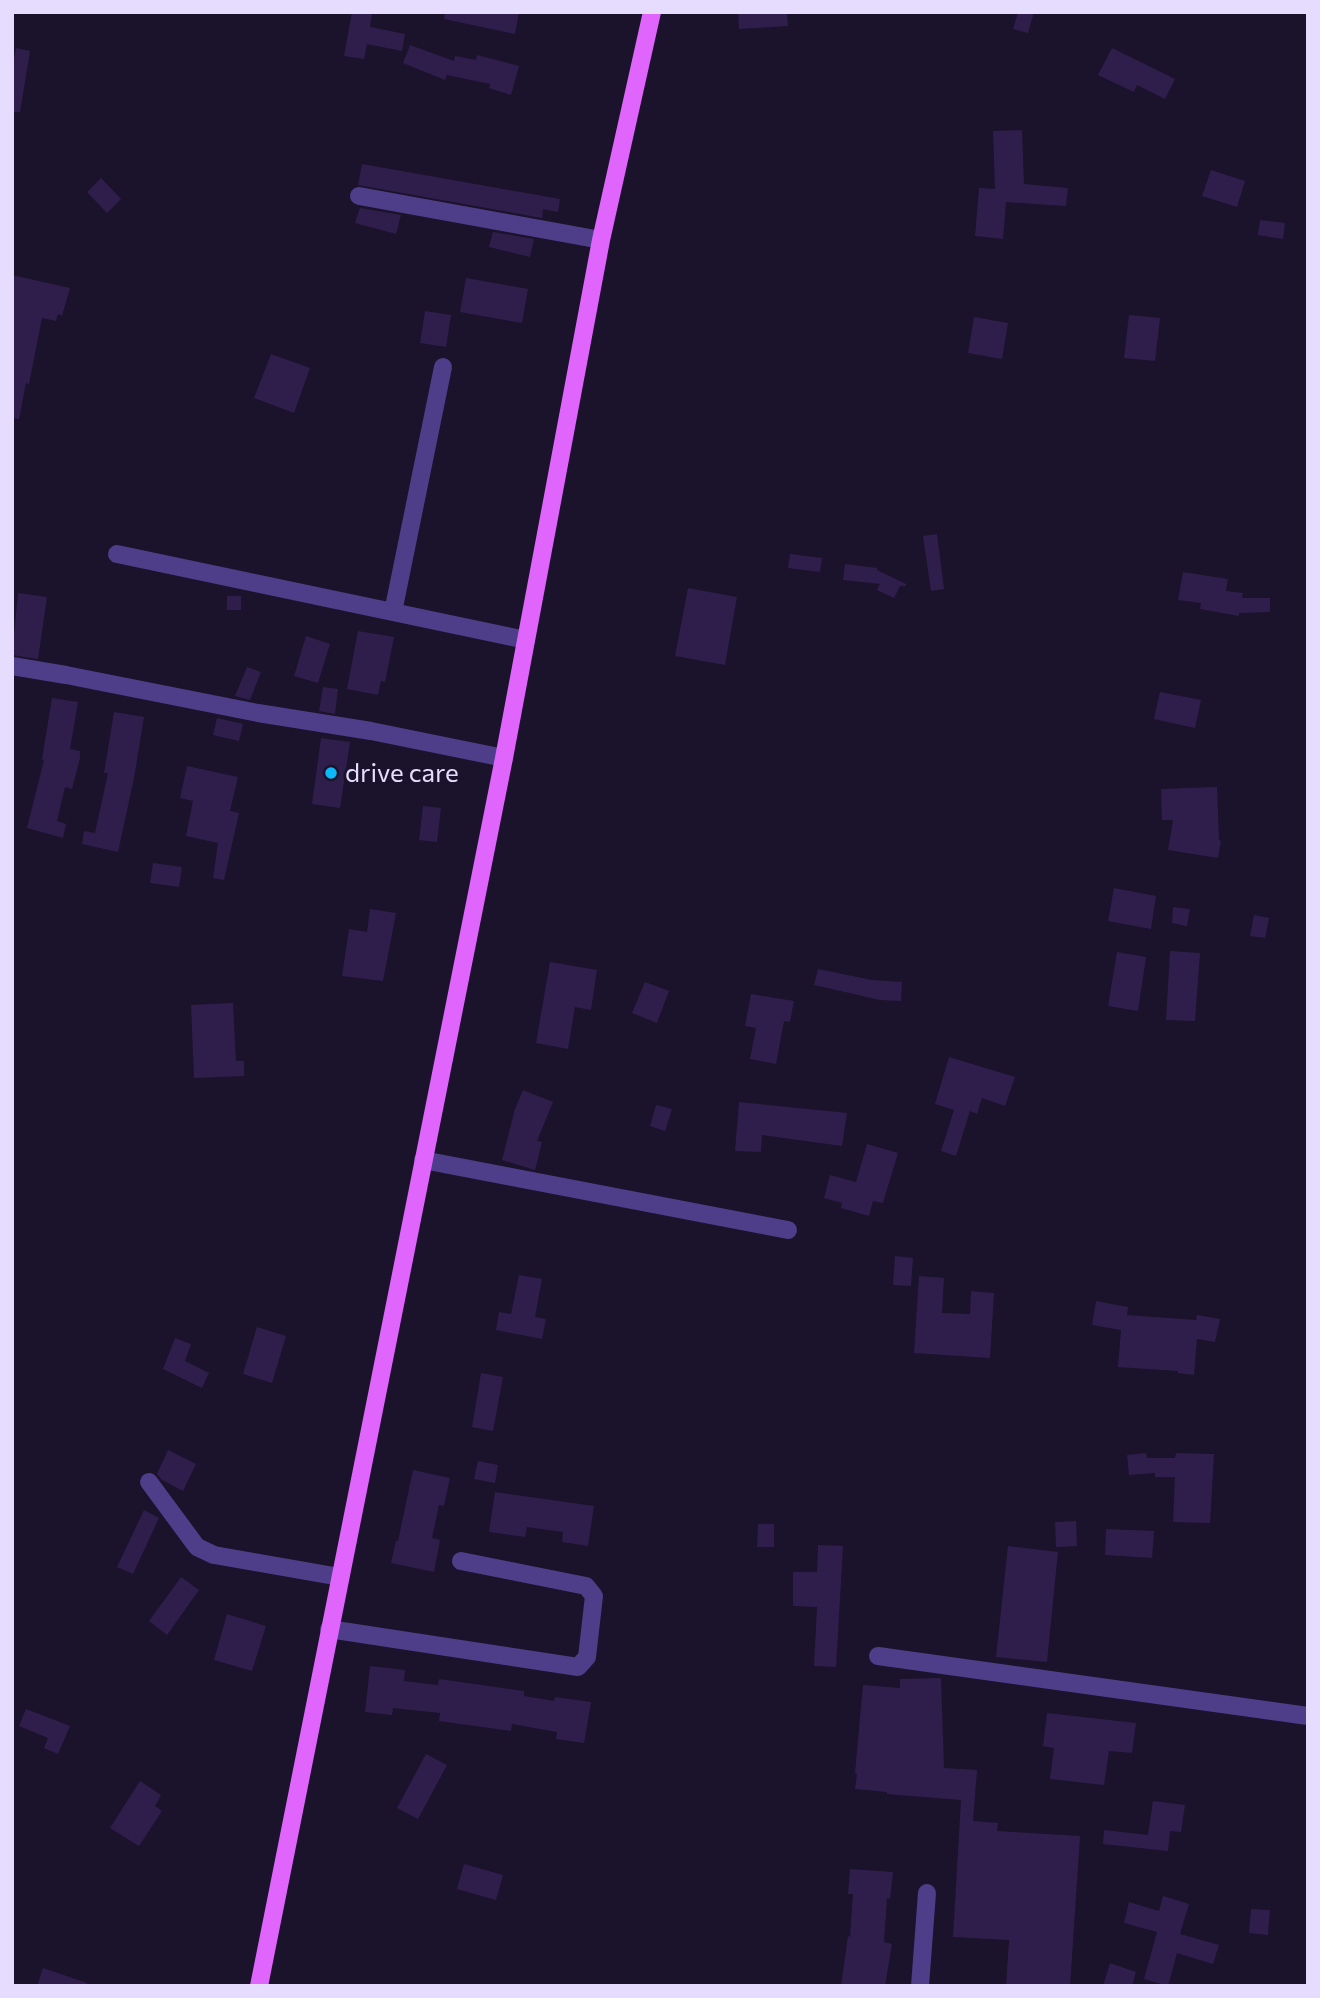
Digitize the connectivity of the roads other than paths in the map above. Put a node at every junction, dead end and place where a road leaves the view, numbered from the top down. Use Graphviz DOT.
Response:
graph roads {
  1 [pos="652,12"];
  2 [pos="359,196"];
  3 [pos="601,240"];
  4 [pos="443,367"];
  5 [pos="117,554"];
  6 [pos="393,612"];
  7 [pos="526,639"];
  8 [pos="12,666"];
  9 [pos="504,758"];
  10 [pos="423,1160"];
  11 [pos="788,1230"];
  12 [pos="149,1482"];
  13 [pos="461,1561"];
  14 [pos="340,1577"];
  15 [pos="329,1629"];
  16 [pos="878,1656"];
  17 [pos="1308,1716"];
  18 [pos="927,1893"];
  19 [pos="259,1986"];
  20 [pos="920,1986"];
  1 -- 3 [label="main road"];
  2 -- 3 [label="street"];
  3 -- 7 [label="main road"];
  4 -- 6 [label="street"];
  5 -- 6 [label="street"];
  6 -- 7 [label="street"];
  7 -- 9 [label="main road"];
  8 -- 9 [label="street"];
  9 -- 10 [label="main road"];
  10 -- 11 [label="street"];
  10 -- 14 [label="main road"];
  12 -- 14 [label="street"];
  13 -- 15 [label="street"];
  14 -- 15 [label="main road"];
  15 -- 19 [label="main road"];
  16 -- 17 [label="street"];
  18 -- 20 [label="street"];
}
